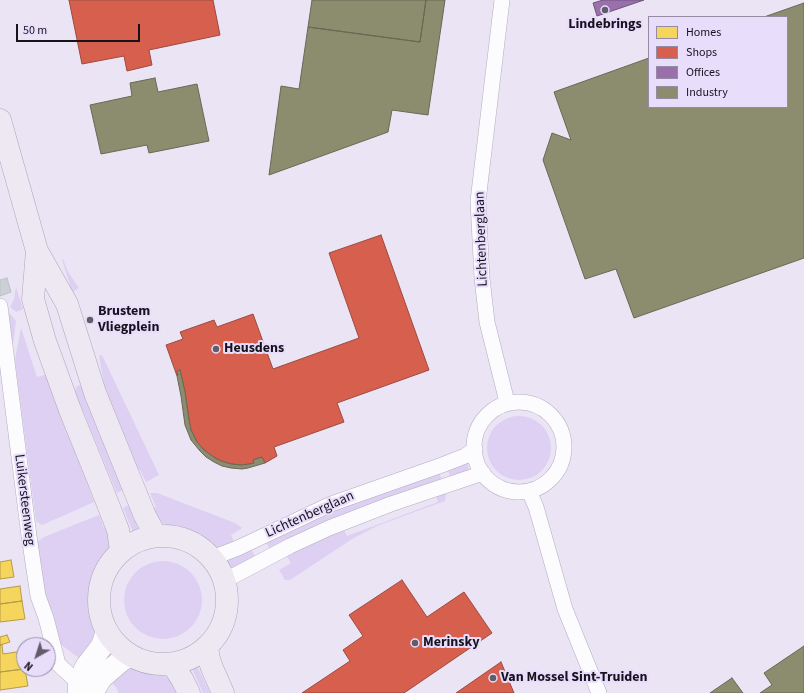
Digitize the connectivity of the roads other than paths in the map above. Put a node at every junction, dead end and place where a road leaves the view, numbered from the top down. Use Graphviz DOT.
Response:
graph roads {
  1 [pos="502,0"];
  2 [pos="0,120"];
  3 [pos="37,251"];
  4 [pos="0,306"];
  5 [pos="507,404"];
  6 [pos="475,449"];
  7 [pos="483,473"];
  8 [pos="529,491"];
  9 [pos="156,536"];
  10 [pos="121,551"];
  11 [pos="212,558"];
  12 [pos="224,581"];
  13 [pos="107,632"];
  14 [pos="207,648"];
  15 [pos="130,656"];
  16 [pos="172,664"];
  17 [pos="85,690"];
  18 [pos="189,693"];
  19 [pos="223,693"];
  20 [pos="599,693"];
  1 -- 5 [label="street, Lichtenberglaan"];
  2 -- 3 [label="main road"];
  3 -- 9 [label="main road"];
  3 -- 10 [label="main road"];
  4 -- 17 [label="street, Luikersteenweg"];
  5 -- 6 [label="street"];
  5 -- 8 [label="street"];
  6 -- 7 [label="street"];
  6 -- 11 [label="street, Lichtenberglaan"];
  7 -- 8 [label="street"];
  7 -- 12 [label="street, Lichtenberglaan"];
  8 -- 20 [label="street"];
  9 -- 10 [label="main road"];
  9 -- 11 [label="main road"];
  10 -- 13 [label="main road"];
  11 -- 12 [label="main road"];
  12 -- 14 [label="main road"];
  13 -- 15 [label="main road"];
  13 -- 17 [label="main road"];
  14 -- 16 [label="main road"];
  14 -- 19 [label="main road"];
  15 -- 16 [label="main road"];
  15 -- 17 [label="main road"];
  16 -- 18 [label="main road"];
}
